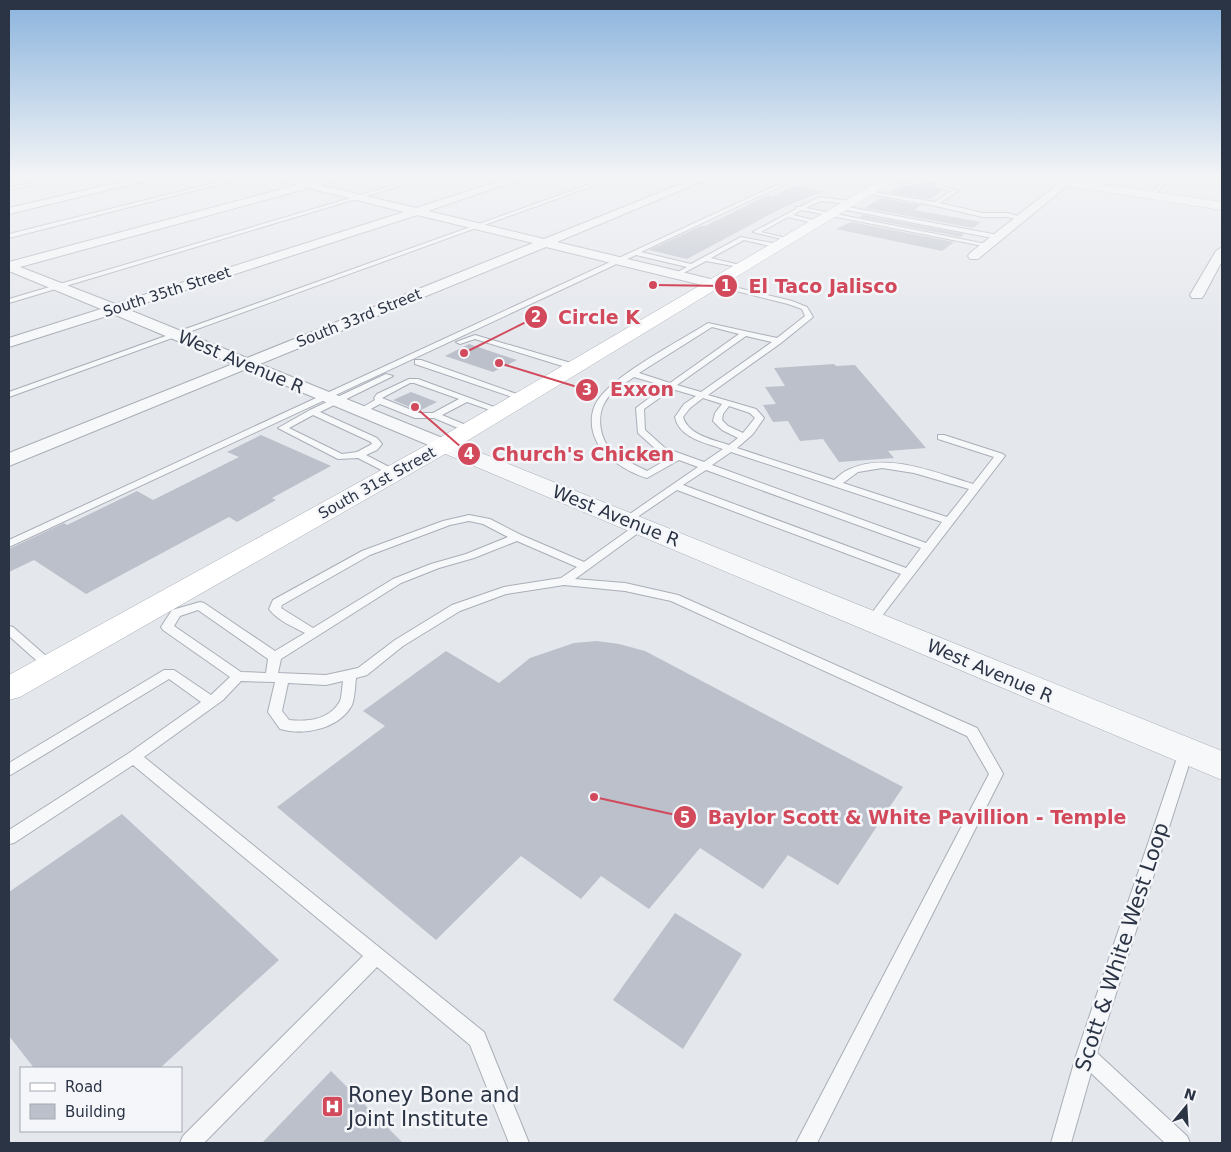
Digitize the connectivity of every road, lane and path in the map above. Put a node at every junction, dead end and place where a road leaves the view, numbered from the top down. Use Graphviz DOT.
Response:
graph roads {
  1 [pos="34,230"];
  2 [pos="143,230"];
  3 [pos="248,230"];
  4 [pos="358,230"];
  5 [pos="467,230"];
  6 [pos="492,230"];
  7 [pos="578,230"];
  8 [pos="685,230"];
  9 [pos="760,230"];
  10 [pos="806,230"];
  11 [pos="918,230"];
  12 [pos="947,230"];
  13 [pos="1008,230"];
  14 [pos="9,236"];
  15 [pos="998,238"];
  16 [pos="545,243"];
  17 [pos="784,243"];
  18 [pos="988,245"];
  19 [pos="1222,251"];
  20 [pos="636,253"];
  21 [pos="974,256"];
  22 [pos="705,259"];
  23 [pos="619,261"];
  24 [pos="9,266"];
  25 [pos="692,266"];
  26 [pos="742,267"];
  27 [pos="676,275"];
  28 [pos="714,284"];
  29 [pos="58,286"];
  30 [pos="1197,296"];
  31 [pos="9,301"];
  32 [pos="116,308"];
  33 [pos="745,334"];
  34 [pos="175,335"];
  35 [pos="778,341"];
  36 [pos="9,343"];
  37 [pos="418,362"];
  38 [pos="245,364"];
  39 [pos="575,367"];
  40 [pos="633,374"];
  41 [pos="670,386"];
  42 [pos="9,395"];
  43 [pos="703,395"];
  44 [pos="524,398"];
  45 [pos="330,399"];
  46 [pos="466,399"];
  47 [pos="380,401"];
  48 [pos="728,403"];
  49 [pos="360,411"];
  50 [pos="502,411"];
  51 [pos="313,412"];
  52 [pos="436,415"];
  53 [pos="470,430"];
  54 [pos="744,437"];
  55 [pos="941,437"];
  56 [pos="444,445"];
  57 [pos="729,448"];
  58 [pos="360,455"];
  59 [pos="679,456"];
  60 [pos="9,460"];
  61 [pos="705,466"];
  62 [pos="394,473"];
  63 [pos="836,483"];
  64 [pos="676,486"];
  65 [pos="975,488"];
  66 [pos="949,521"];
  67 [pos="634,523"];
  68 [pos="517,538"];
  69 [pos="9,544"];
  70 [pos="928,548"];
  71 [pos="585,566"];
  72 [pos="908,573"];
  73 [pos="564,581"];
  74 [pos="168,608"];
  75 [pos="871,622"];
  76 [pos="9,630"];
  77 [pos="314,632"];
  78 [pos="275,657"];
  79 [pos="50,666"];
  80 [pos="350,675"];
  81 [pos="238,676"];
  82 [pos="276,679"];
  83 [pos="9,690"];
  84 [pos="211,702"];
  85 [pos="1186,752"];
  86 [pos="134,757"];
  87 [pos="1222,766"];
  88 [pos="9,770"];
  89 [pos="9,838"];
  90 [pos="376,956"];
  91 [pos="1086,1056"];
  92 [pos="190,1143"];
  93 [pos="519,1143"];
  94 [pos="806,1143"];
  95 [pos="1061,1143"];
  96 [pos="1180,1143"];
  1 -- 14 [label="lane"];
  2 -- 24 [label="street"];
  3 -- 29 [label="lane"];
  4 -- 32 [label="street, South 35th Street"];
  5 -- 34 [label="lane"];
  6 -- 16 [label="street"];
  7 -- 16 [label="street, South 33rd Street"];
  8 -- 20 [label="lane"];
  9 -- 17 [label="lane"];
  10 -- 17 [label="main road, South 31st Street"];
  11 -- 18 [label="lane"];
  12 -- 15 [label="lane"];
  13 -- 15 [label="street"];
  15 -- 18 [label="street"];
  16 -- 23 [label="street"];
  16 -- 38 [label="street, South 33rd Street"];
  17 -- 22 [label="lane"];
  17 -- 26 [label="main road, South 31st Street"];
  18 -- 21 [label="street"];
  19 -- 30 [label="street"];
  20 -- 23 [label="lane"];
  20 -- 25 [label="lane"];
  22 -- 25 [label="lane"];
  22 -- 26 [label="lane"];
  23 -- 27 [label="street"];
  23 -- 45 [label="lane"];
  24 -- 29 [label="street, West Avenue R"];
  25 -- 27 [label="lane"];
  26 -- 28 [label="main road, South 31st Street"];
  27 -- 28 [label="street"];
  28 -- 35 [label="lane"];
  28 -- 39 [label="main road, South 31st Street"];
  29 -- 31 [label="lane"];
  29 -- 32 [label="street, West Avenue R"];
  32 -- 34 [label="street, West Avenue R"];
  32 -- 36 [label="street, South 35th Street"];
  33 -- 35 [label="lane"];
  33 -- 40 [label="lane"];
  33 -- 41 [label="lane"];
  34 -- 38 [label="street, West Avenue R"];
  34 -- 42 [label="lane"];
  35 -- 43 [label="lane"];
  37 -- 39 [label="lane"];
  37 -- 44 [label="lane"];
  37 -- 45 [label="lane"];
  38 -- 45 [label="street, West Avenue R"];
  38 -- 60 [label="street, South 33rd Street"];
  39 -- 44 [label="main road, South 31st Street"];
  40 -- 41 [label="lane"];
  40 -- 59 [label="lane"];
  41 -- 43 [label="lane"];
  41 -- 59 [label="lane"];
  43 -- 48 [label="lane"];
  43 -- 57 [label="lane"];
  44 -- 50 [label="main road, South 31st Street"];
  45 -- 49 [label="street, West Avenue R"];
  45 -- 51 [label="lane"];
  45 -- 69 [label="lane"];
  46 -- 47 [label="lane"];
  46 -- 50 [label="lane"];
  46 -- 52 [label="lane"];
  47 -- 49 [label="lane"];
  47 -- 52 [label="lane"];
  48 -- 54 [label="lane"];
  48 -- 54 [label="lane"];
  49 -- 56 [label="street, West Avenue R"];
  50 -- 53 [label="main road, South 31st Street"];
  51 -- 58 [label="lane"];
  51 -- 58 [label="lane"];
  52 -- 53 [label="lane"];
  53 -- 56 [label="main road, South 31st Street"];
  54 -- 57 [label="lane"];
  55 -- 65 [label="lane"];
  56 -- 62 [label="main road, South 31st Street"];
  56 -- 67 [label="street, West Avenue R"];
  57 -- 61 [label="lane"];
  57 -- 63 [label="lane"];
  58 -- 62 [label="lane"];
  59 -- 61 [label="lane"];
  61 -- 64 [label="lane"];
  61 -- 70 [label="lane"];
  62 -- 74 [label="main road, South 31st Street"];
  63 -- 65 [label="lane"];
  63 -- 66 [label="lane"];
  64 -- 67 [label="lane"];
  64 -- 72 [label="lane"];
  65 -- 66 [label="lane"];
  66 -- 70 [label="lane"];
  67 -- 71 [label="lane"];
  67 -- 75 [label="street, West Avenue R"];
  68 -- 71 [label="lane"];
  68 -- 77 [label="lane"];
  68 -- 77 [label="lane"];
  70 -- 72 [label="lane"];
  71 -- 73 [label="lane"];
  72 -- 75 [label="lane"];
  73 -- 80 [label="lane"];
  73 -- 94 [label="lane"];
  74 -- 78 [label="lane"];
  74 -- 79 [label="main road, South 31st Street"];
  74 -- 81 [label="lane"];
  75 -- 85 [label="street, West Avenue R"];
  76 -- 79 [label="lane"];
  77 -- 78 [label="lane"];
  78 -- 82 [label="lane"];
  79 -- 83 [label="main road, South 31st Street"];
  80 -- 82 [label="lane"];
  80 -- 82 [label="lane"];
  81 -- 82 [label="lane"];
  81 -- 84 [label="lane"];
  84 -- 86 [label="lane"];
  84 -- 88 [label="lane"];
  85 -- 87 [label="street, West Avenue R"];
  85 -- 91 [label="lane, Scott & White West Loop"];
  86 -- 89 [label="lane"];
  86 -- 90 [label="lane"];
  90 -- 92 [label="lane"];
  90 -- 93 [label="lane"];
  91 -- 95 [label="lane, Scott & White West Loop"];
  91 -- 96 [label="lane"];
}
